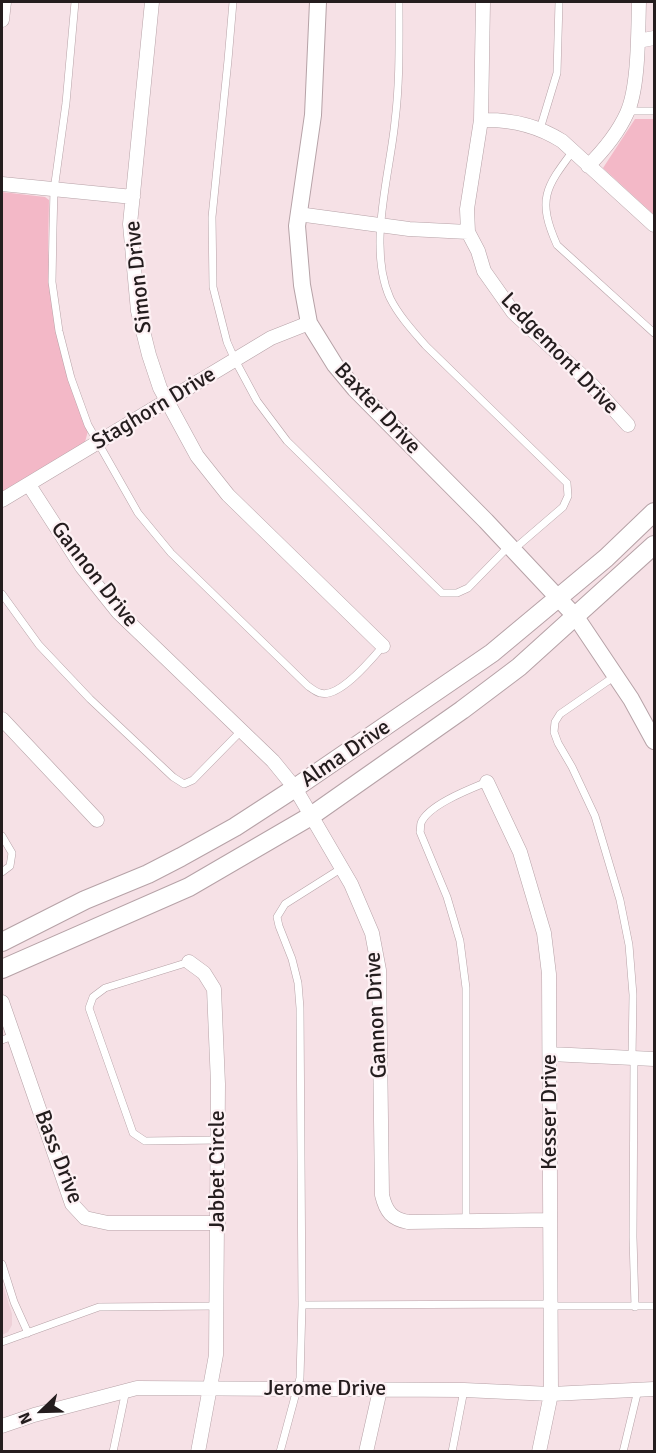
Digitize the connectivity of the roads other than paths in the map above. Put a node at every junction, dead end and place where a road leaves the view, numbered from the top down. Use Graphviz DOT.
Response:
graph roads {
  1 [pos="4,2"];
  2 [pos="75,2"];
  3 [pos="152,2"];
  4 [pos="233,2"];
  5 [pos="318,2"];
  6 [pos="399,2"];
  7 [pos="483,2"];
  8 [pos="559,2"];
  9 [pos="639,2"];
  10 [pos="2,20"];
  11 [pos="654,38"];
  12 [pos="638,41"];
  13 [pos="628,111"];
  14 [pos="654,111"];
  15 [pos="481,120"];
  16 [pos="540,129"];
  17 [pos="573,151"];
  18 [pos="588,166"];
  19 [pos="2,184"];
  20 [pos="54,190"];
  21 [pos="133,197"];
  22 [pos="298,214"];
  23 [pos="381,224"];
  24 [pos="654,225"];
  25 [pos="468,232"];
  26 [pos="309,323"];
  27 [pos="654,333"];
  28 [pos="235,360"];
  29 [pos="167,402"];
  30 [pos="628,425"];
  31 [pos="97,444"];
  32 [pos="29,484"];
  33 [pos="2,500"];
  34 [pos="654,512"];
  35 [pos="654,545"];
  36 [pos="511,548"];
  37 [pos="2,594"];
  38 [pos="559,598"];
  39 [pos="576,617"];
  40 [pos="382,646"];
  41 [pos="616,676"];
  42 [pos="2,719"];
  43 [pos="242,730"];
  44 [pos="654,741"];
  45 [pos="487,782"];
  46 [pos="295,788"];
  47 [pos="311,816"];
  48 [pos="97,820"];
  49 [pos="2,836"];
  50 [pos="342,868"];
  51 [pos="2,872"];
  52 [pos="2,942"];
  53 [pos="189,962"];
  54 [pos="2,969"];
  55 [pos="2,1002"];
  56 [pos="7,1038"];
  57 [pos="550,1054"];
  58 [pos="633,1058"];
  59 [pos="654,1059"];
  60 [pos="218,1140"];
  61 [pos="550,1220"];
  62 [pos="466,1221"];
  63 [pos="218,1223"];
  64 [pos="2,1264"];
  65 [pos="302,1305"];
  66 [pos="551,1305"];
  67 [pos="217,1306"];
  68 [pos="654,1306"];
  69 [pos="635,1307"];
  70 [pos="28,1333"];
  71 [pos="2,1342"];
  72 [pos="298,1388"];
  73 [pos="211,1389"];
  74 [pos="654,1389"];
  75 [pos="126,1390"];
  76 [pos="380,1390"];
  77 [pos="464,1390"];
  78 [pos="638,1390"];
  79 [pos="551,1394"];
  80 [pos="2,1426"];
  81 [pos="113,1452"];
  82 [pos="198,1452"];
  83 [pos="280,1452"];
  84 [pos="366,1452"];
  85 [pos="452,1452"];
  86 [pos="539,1452"];
  87 [pos="623,1452"];
  1 -- 10 [label="street"];
  2 -- 20 [label="lane"];
  3 -- 21 [label="street, Simon Drive"];
  4 -- 28 [label="lane"];
  5 -- 22 [label="street, Baxter Drive"];
  6 -- 23 [label="lane"];
  7 -- 15 [label="street, Ledgemont Drive"];
  8 -- 16 [label="lane"];
  9 -- 12 [label="street"];
  11 -- 12 [label="street"];
  12 -- 13 [label="street"];
  13 -- 14 [label="lane"];
  13 -- 18 [label="street"];
  15 -- 16 [label="street"];
  15 -- 25 [label="street, Ledgemont Drive"];
  16 -- 17 [label="street"];
  17 -- 18 [label="street"];
  17 -- 27 [label="lane"];
  18 -- 24 [label="street"];
  19 -- 20 [label="street"];
  20 -- 21 [label="street"];
  20 -- 31 [label="lane"];
  21 -- 29 [label="street, Simon Drive"];
  22 -- 23 [label="street"];
  22 -- 26 [label="street, Baxter Drive"];
  23 -- 25 [label="street"];
  23 -- 36 [label="lane"];
  25 -- 30 [label="street, Ledgemont Drive"];
  26 -- 28 [label="street, Staghorn Drive"];
  26 -- 36 [label="street, Baxter Drive"];
  28 -- 29 [label="street, Staghorn Drive"];
  28 -- 36 [label="lane"];
  29 -- 31 [label="street, Staghorn Drive"];
  29 -- 40 [label="street, Simon Drive"];
  31 -- 32 [label="street, Staghorn Drive"];
  31 -- 40 [label="lane"];
  32 -- 33 [label="street, Staghorn Drive"];
  32 -- 43 [label="street, Gannon Drive"];
  34 -- 38 [label="main road, Alma Drive"];
  35 -- 39 [label="main road, Alma Drive"];
  36 -- 38 [label="street, Baxter Drive"];
  37 -- 43 [label="lane"];
  38 -- 39 [label="street, Baxter Drive"];
  38 -- 46 [label="main road, Alma Drive"];
  39 -- 41 [label="street, Baxter Drive"];
  39 -- 47 [label="main road, Alma Drive"];
  41 -- 44 [label="street, Baxter Drive"];
  41 -- 58 [label="lane"];
  42 -- 48 [label="street"];
  43 -- 46 [label="street, Gannon Drive"];
  45 -- 57 [label="street, Kesser Drive"];
  45 -- 62 [label="lane"];
  46 -- 47 [label="street, Gannon Drive"];
  46 -- 52 [label="main road, Alma Drive"];
  47 -- 50 [label="street, Gannon Drive"];
  47 -- 54 [label="main road, Alma Drive"];
  49 -- 51 [label="lane"];
  50 -- 62 [label="street, Gannon Drive"];
  50 -- 65 [label="lane"];
  53 -- 60 [label="street, Jabbet Circle"];
  53 -- 60 [label="lane"];
  55 -- 56 [label="street, Bass Drive"];
  56 -- 63 [label="street, Bass Drive"];
  57 -- 58 [label="street"];
  57 -- 61 [label="street, Kesser Drive"];
  58 -- 59 [label="street"];
  58 -- 69 [label="lane"];
  60 -- 63 [label="street, Jabbet Circle"];
  61 -- 62 [label="street, Gannon Drive"];
  61 -- 66 [label="street, Kesser Drive"];
  63 -- 67 [label="street, Jabbet Circle"];
  64 -- 70 [label="lane"];
  65 -- 66 [label="lane"];
  65 -- 72 [label="lane"];
  66 -- 69 [label="lane"];
  66 -- 79 [label="street, Kesser Drive"];
  67 -- 70 [label="lane"];
  67 -- 73 [label="street, Jabbet Circle"];
  68 -- 69 [label="lane"];
  70 -- 71 [label="lane"];
  72 -- 73 [label="street, Jerome Drive"];
  72 -- 76 [label="street, Jerome Drive"];
  72 -- 83 [label="lane"];
  73 -- 75 [label="street, Jerome Drive"];
  73 -- 82 [label="street, Jabbet Circle"];
  74 -- 78 [label="street, Jerome Drive"];
  75 -- 80 [label="street, Jerome Drive"];
  75 -- 81 [label="lane"];
  76 -- 77 [label="street, Jerome Drive"];
  76 -- 84 [label="street"];
  77 -- 79 [label="street, Jerome Drive"];
  77 -- 85 [label="lane"];
  78 -- 79 [label="street, Jerome Drive"];
  78 -- 87 [label="lane"];
  79 -- 86 [label="street, Kesser Drive"];
}
